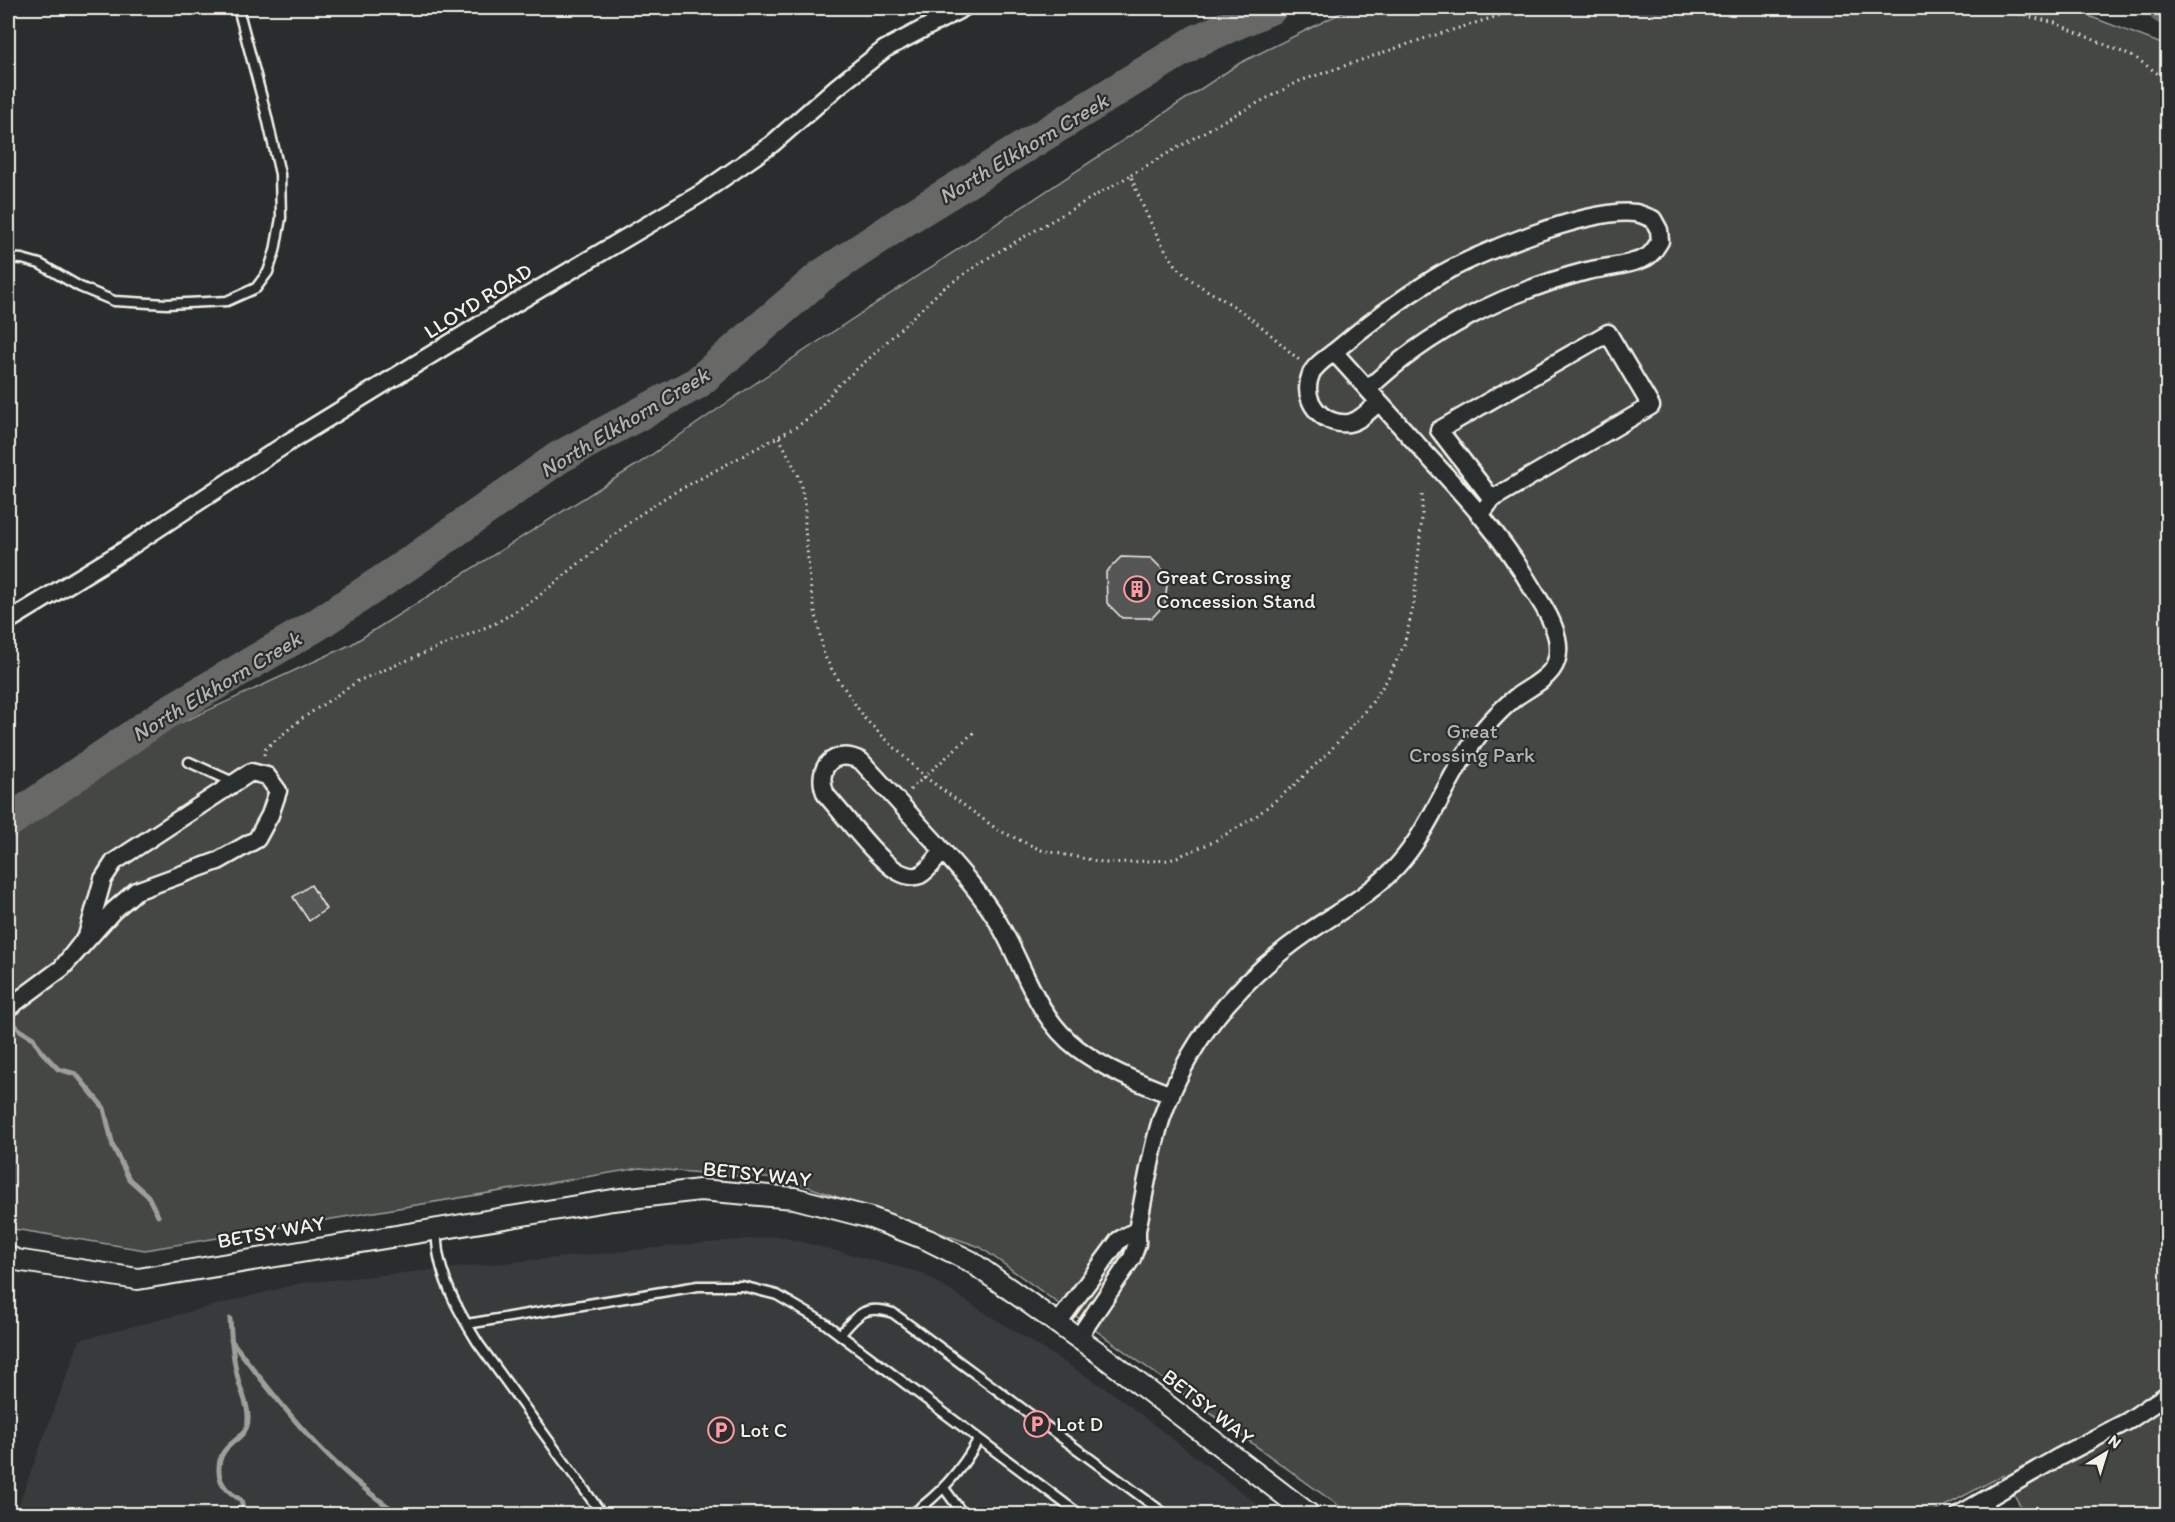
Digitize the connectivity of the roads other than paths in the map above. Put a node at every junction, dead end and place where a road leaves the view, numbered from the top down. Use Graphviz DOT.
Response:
graph roads {
  1 [pos="238,8"];
  2 [pos="963,8"];
  3 [pos="8,258"];
  4 [pos="1334,352"];
  5 [pos="1373,395"];
  6 [pos="1492,499"];
  7 [pos="1481,514"];
  8 [pos="8,621"];
  9 [pos="189,762"];
  10 [pos="234,782"];
  11 [pos="943,851"];
  12 [pos="96,922"];
  13 [pos="10,1006"];
  14 [pos="1171,1095"];
  15 [pos="436,1228"];
  16 [pos="1137,1230"];
  17 [pos="8,1256"];
  18 [pos="1097,1271"];
  19 [pos="1114,1283"];
  20 [pos="1058,1323"];
  21 [pos="467,1324"];
  22 [pos="840,1335"];
  23 [pos="1078,1338"];
  24 [pos="2168,1394"];
  25 [pos="978,1440"];
  26 [pos="944,1488"];
  27 [pos="1990,1507"];
  28 [pos="602,1515"];
  29 [pos="912,1515"];
  30 [pos="963,1515"];
  31 [pos="1079,1515"];
  32 [pos="1165,1515"];
  33 [pos="1309,1515"];
  34 [pos="1960,1515"];
  1 -- 3 [label="lane"];
  2 -- 8 [label="street, LLOYD ROAD"];
  4 -- 5 [label="street"];
  4 -- 5 [label="street"];
  4 -- 5 [label="street"];
  5 -- 7 [label="street"];
  6 -- 6 [label="street"];
  6 -- 7 [label="street"];
  7 -- 14 [label="street"];
  9 -- 10 [label="lane"];
  10 -- 12 [label="street"];
  10 -- 12 [label="street"];
  11 -- 11 [label="street"];
  11 -- 14 [label="street"];
  12 -- 13 [label="street"];
  14 -- 16 [label="street"];
  15 -- 17 [label="street, BETSY WAY"];
  15 -- 20 [label="street, BETSY WAY"];
  15 -- 21 [label="lane"];
  16 -- 18 [label="street"];
  16 -- 19 [label="street"];
  18 -- 19 [label="street"];
  18 -- 20 [label="street"];
  19 -- 23 [label="street"];
  20 -- 23 [label="street, BETSY WAY"];
  21 -- 22 [label="lane"];
  21 -- 28 [label="lane"];
  22 -- 25 [label="lane"];
  22 -- 32 [label="lane"];
  23 -- 33 [label="street, BETSY WAY"];
  24 -- 27 [label="street"];
  25 -- 26 [label="lane"];
  25 -- 31 [label="lane"];
  26 -- 29 [label="lane"];
  26 -- 30 [label="lane"];
  27 -- 34 [label="street"];
}
